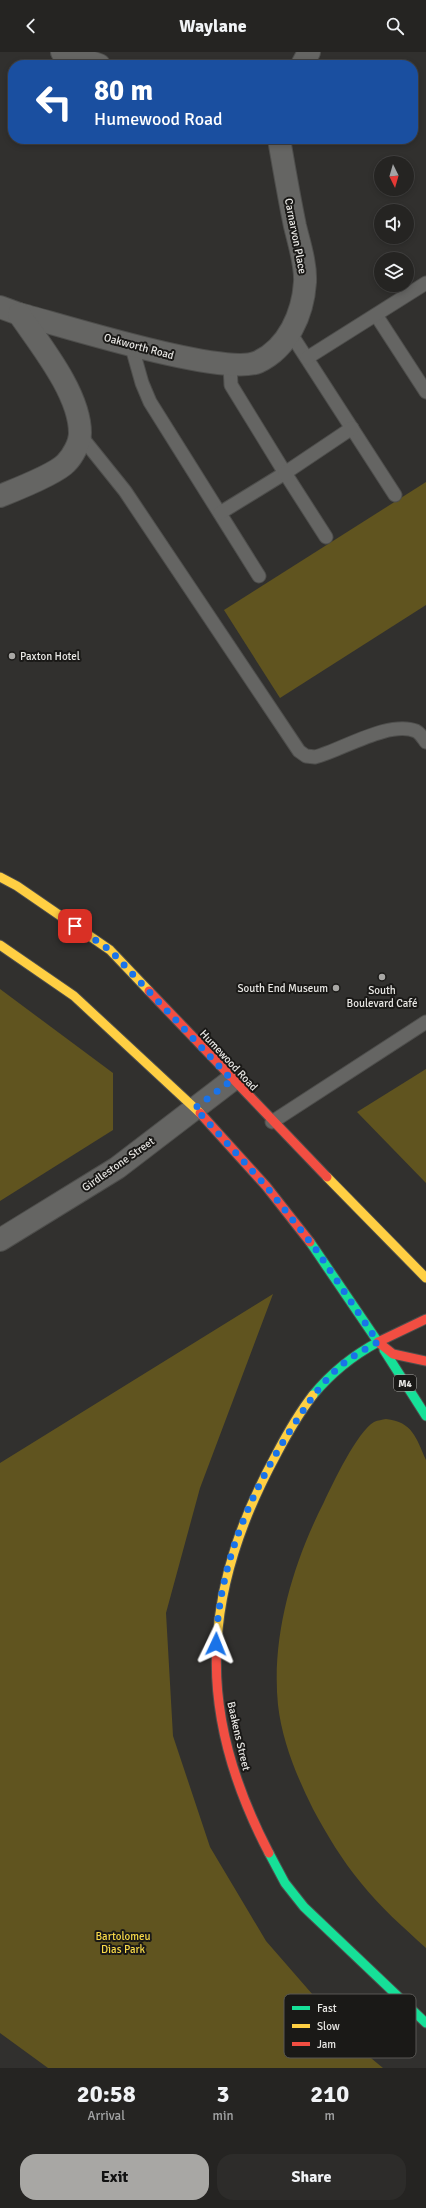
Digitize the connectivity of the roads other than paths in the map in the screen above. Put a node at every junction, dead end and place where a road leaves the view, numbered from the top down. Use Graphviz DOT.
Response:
graph roads {
  1 [pos="62,52"];
  2 [pos="85,60"];
  3 [pos="280,144"];
  4 [pos="426,283"];
  5 [pos="10,311"];
  6 [pos="376,315"];
  7 [pos="291,334"];
  8 [pos="131,344"];
  9 [pos="277,350"];
  10 [pos="307,358"];
  11 [pos="230,366"];
  12 [pos="425,388"];
  13 [pos="352,428"];
  14 [pos="80,435"];
  15 [pos="285,473"];
  16 [pos="395,495"];
  17 [pos="0,496"];
  18 [pos="220,513"];
  19 [pos="326,537"];
  20 [pos="259,576"];
  21 [pos="426,742"];
  22 [pos="0,877"];
  23 [pos="0,945"];
  24 [pos="426,1022"];
  25 [pos="232,1080"];
  26 [pos="195,1108"];
  27 [pos="272,1122"];
  28 [pos="0,1240"];
  29 [pos="426,1278"];
  30 [pos="426,1319"];
  31 [pos="378,1342"];
  32 [pos="384,1350"];
  33 [pos="426,1361"];
  34 [pos="426,1416"];
  35 [pos="395,1994"];
  36 [pos="416,2014"];
  37 [pos="426,2023"];
  1 -- 2 [label="street"];
  3 -- 7 [label="street, Carnarvon Place"];
  4 -- 6 [label="lane"];
  5 -- 8 [label="street, Oakworth Road"];
  5 -- 14 [label="street"];
  6 -- 10 [label="lane"];
  6 -- 12 [label="lane"];
  7 -- 9 [label="street, Carnarvon Place"];
  7 -- 10 [label="lane"];
  8 -- 11 [label="street, Oakworth Road"];
  8 -- 18 [label="lane"];
  9 -- 11 [label="street, Oakworth Road"];
  10 -- 13 [label="lane"];
  11 -- 15 [label="lane"];
  13 -- 15 [label="lane"];
  13 -- 16 [label="lane"];
  14 -- 17 [label="street"];
  14 -- 21 [label="lane"];
  15 -- 18 [label="lane"];
  15 -- 19 [label="lane"];
  18 -- 20 [label="lane"];
  22 -- 25 [label="main road, Humewood Road"];
  23 -- 26 [label="main road, M4"];
  24 -- 27 [label="lane"];
  25 -- 26 [label="street, Girdlestone Street"];
  25 -- 27 [label="main road, Humewood Road"];
  26 -- 28 [label="street, Girdlestone Street"];
  26 -- 31 [label="main road, M4"];
  27 -- 29 [label="main road, Humewood Road"];
  30 -- 31 [label="main road, Baakens Street"];
  31 -- 32 [label="main road, M4"];
  31 -- 35 [label="main road, Baakens Street"];
  32 -- 33 [label="main road"];
  32 -- 34 [label="main road, M4"];
  36 -- 37 [label="main road, Baakens Street"];
}
